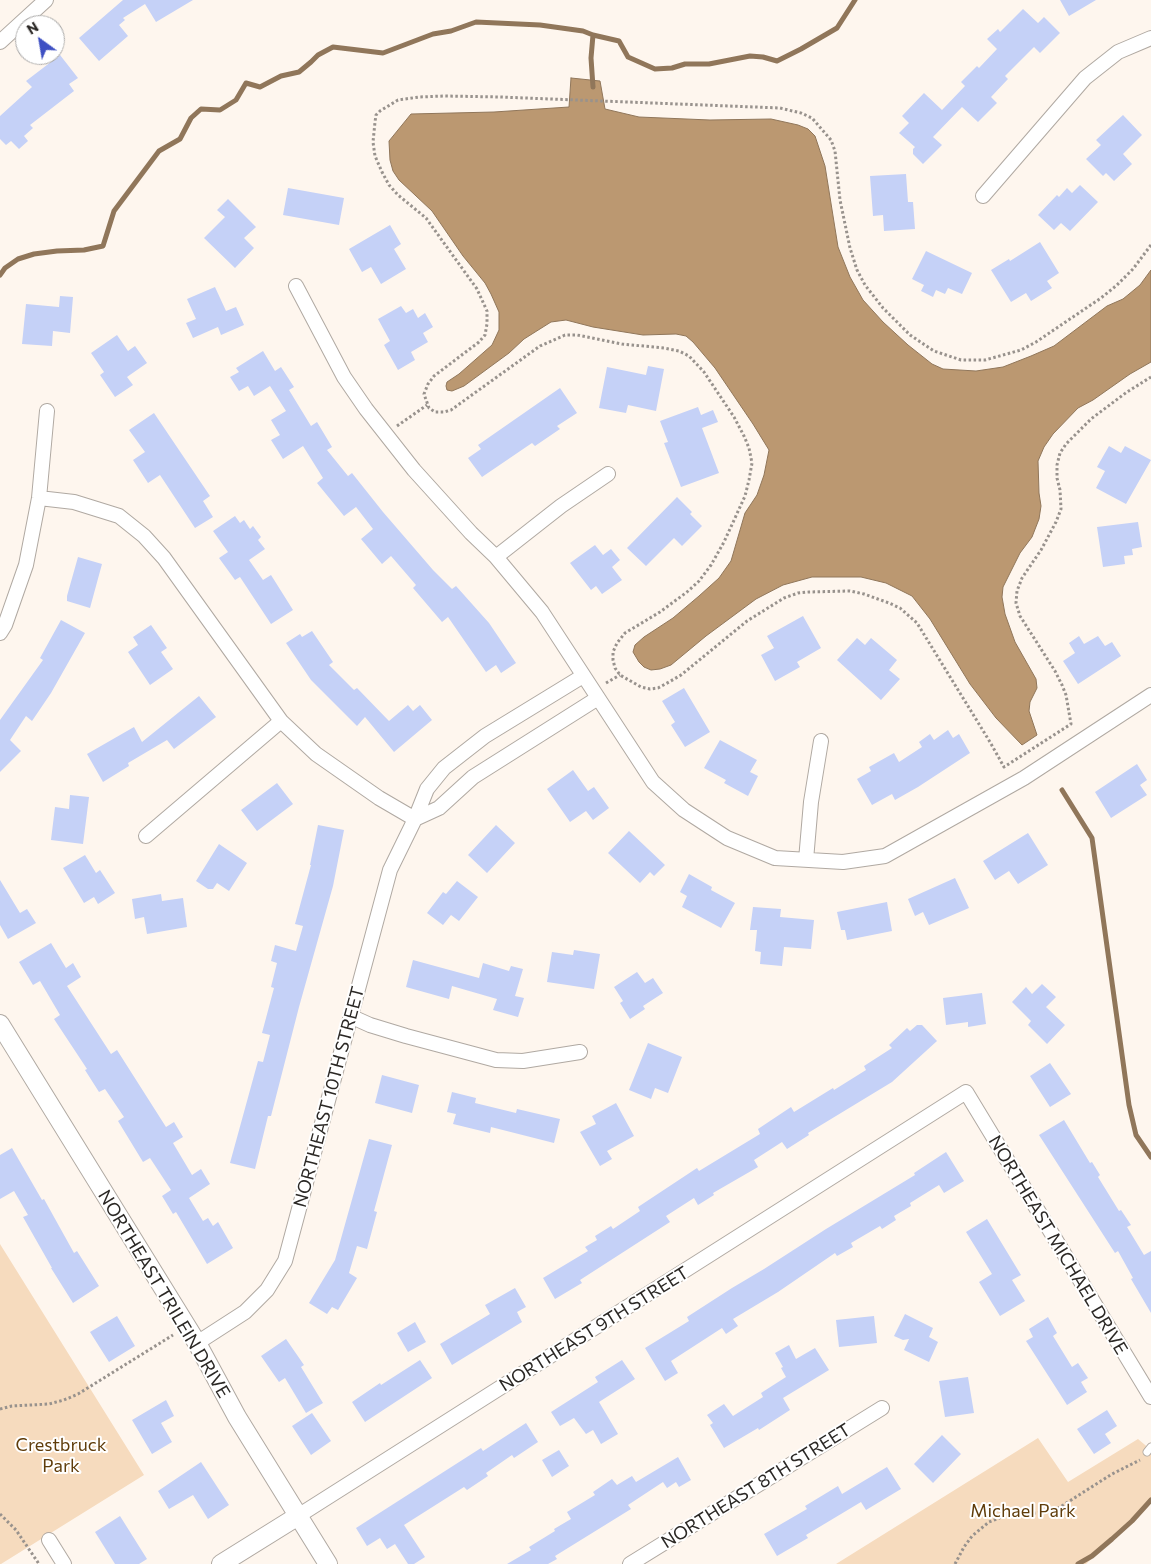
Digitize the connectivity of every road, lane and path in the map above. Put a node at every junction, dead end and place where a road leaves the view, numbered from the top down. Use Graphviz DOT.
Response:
graph roads {
  1 [pos="46,0"];
  2 [pos="1151,38"];
  3 [pos="0,42"];
  4 [pos="983,196"];
  5 [pos="1151,245"];
  6 [pos="296,286"];
  7 [pos="1151,378"];
  8 [pos="427,405"];
  9 [pos="47,411"];
  10 [pos="385,434"];
  11 [pos="608,474"];
  12 [pos="38,498"];
  13 [pos="496,557"];
  14 [pos="0,633"];
  15 [pos="583,676"];
  16 [pos="1151,695"];
  17 [pos="598,698"];
  18 [pos="281,721"];
  19 [pos="821,741"];
  20 [pos="415,818"];
  21 [pos="146,836"];
  22 [pos="806,860"];
  23 [pos="350,1016"];
  24 [pos="0,1024"];
  25 [pos="580,1052"];
  26 [pos="966,1092"];
  27 [pos="187,1327"];
  28 [pos="197,1343"];
  29 [pos="1151,1397"];
  30 [pos="882,1408"];
  31 [pos="0,1409"];
  32 [pos="1147,1452"];
  33 [pos="0,1514"];
  34 [pos="298,1516"];
  35 [pos="49,1540"];
  36 [pos="39,1564"];
  37 [pos="64,1564"];
  38 [pos="221,1564"];
  39 [pos="328,1564"];
  40 [pos="630,1564"];
  41 [pos="955,1564"];
  1 -- 3 [label="street"];
  2 -- 4 [label="street"];
  5 -- 8 [label="path"];
  6 -- 10 [label="street"];
  7 -- 8 [label="path"];
  8 -- 10 [label="path"];
  9 -- 12 [label="street"];
  10 -- 13 [label="street"];
  11 -- 13 [label="street"];
  12 -- 14 [label="street"];
  12 -- 18 [label="street"];
  13 -- 15 [label="street"];
  15 -- 17 [label="street"];
  15 -- 20 [label="street, NORTHEAST 10TH STREET"];
  16 -- 22 [label="street"];
  17 -- 20 [label="street"];
  17 -- 22 [label="street"];
  18 -- 20 [label="street"];
  18 -- 21 [label="street"];
  19 -- 22 [label="street"];
  20 -- 23 [label="street, NORTHEAST 10TH STREET"];
  23 -- 25 [label="street"];
  23 -- 28 [label="street, NORTHEAST 10TH STREET"];
  24 -- 27 [label="street, NORTHEAST TRILEIN DRIVE"];
  26 -- 29 [label="street, NORTHEAST MICHAEL DRIVE"];
  26 -- 34 [label="street, NORTHEAST 9TH STREET"];
  27 -- 28 [label="street, NORTHEAST TRILEIN DRIVE"];
  27 -- 31 [label="path"];
  28 -- 34 [label="street, NORTHEAST TRILEIN DRIVE"];
  30 -- 40 [label="street, NORTHEAST 8TH STREET"];
  32 -- 41 [label="path"];
  33 -- 36 [label="path"];
  34 -- 38 [label="street, NORTHEAST 9TH STREET"];
  34 -- 39 [label="street, NORTHEAST TRILEIN DRIVE"];
  35 -- 37 [label="street"];
}
